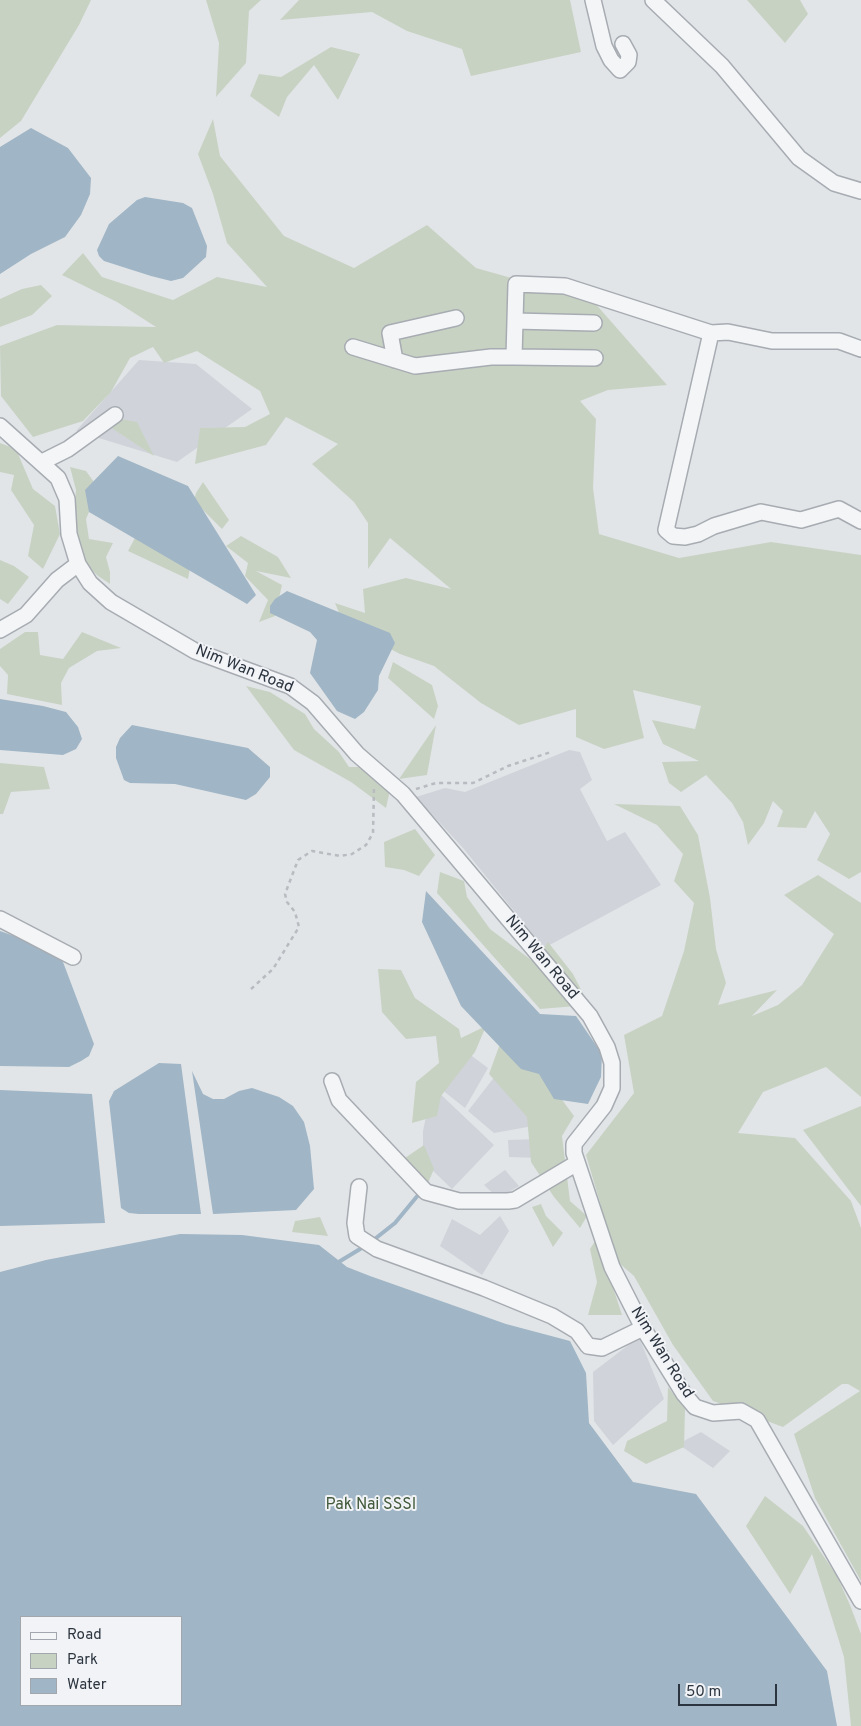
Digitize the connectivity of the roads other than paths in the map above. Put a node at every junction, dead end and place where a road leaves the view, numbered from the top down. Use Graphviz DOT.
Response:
graph roads {
  1 [pos="593,0"];
  2 [pos="653,0"];
  3 [pos="623,44"];
  4 [pos="861,191"];
  5 [pos="456,318"];
  6 [pos="515,321"];
  7 [pos="594,322"];
  8 [pos="711,333"];
  9 [pos="353,347"];
  10 [pos="861,349"];
  11 [pos="514,357"];
  12 [pos="595,358"];
  13 [pos="395,360"];
  14 [pos="115,415"];
  15 [pos="0,426"];
  16 [pos="42,462"];
  17 [pos="861,521"];
  18 [pos="78,564"];
  19 [pos="0,630"];
  20 [pos="0,919"];
  21 [pos="73,957"];
  22 [pos="332,1081"];
  23 [pos="577,1163"];
  24 [pos="359,1187"];
  25 [pos="643,1328"];
  26 [pos="861,1601"];
  1 -- 3 [label="street"];
  2 -- 4 [label="street"];
  5 -- 13 [label="street"];
  6 -- 7 [label="street"];
  6 -- 8 [label="street"];
  6 -- 11 [label="street"];
  8 -- 10 [label="street"];
  8 -- 17 [label="street"];
  9 -- 13 [label="street"];
  11 -- 12 [label="street"];
  11 -- 13 [label="street"];
  14 -- 16 [label="street"];
  15 -- 16 [label="street, Nim Wan Road"];
  16 -- 18 [label="street, Nim Wan Road"];
  18 -- 19 [label="street"];
  18 -- 23 [label="street, Nim Wan Road"];
  20 -- 21 [label="street"];
  22 -- 23 [label="street"];
  23 -- 25 [label="street, Nim Wan Road"];
  24 -- 25 [label="street"];
  25 -- 26 [label="street, Nim Wan Road"];
}
